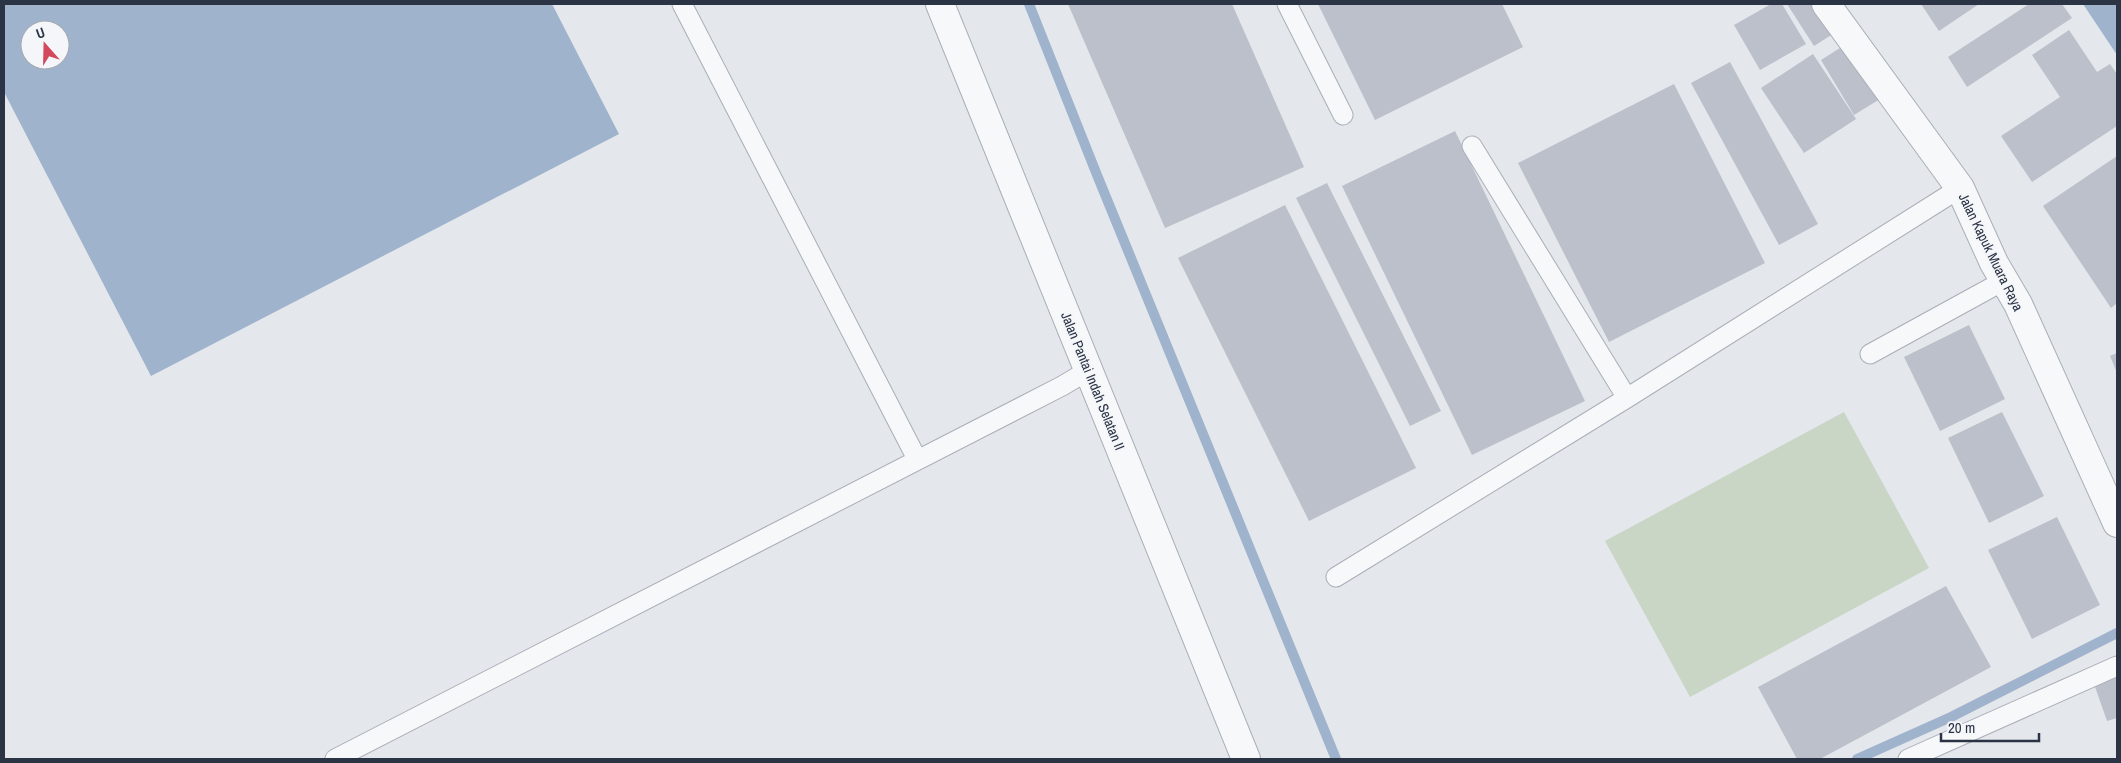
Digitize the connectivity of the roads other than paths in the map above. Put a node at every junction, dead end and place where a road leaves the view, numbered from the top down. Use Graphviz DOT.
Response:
graph roads {
  1 [pos="682,4"];
  2 [pos="940,4"];
  3 [pos="1288,4"];
  4 [pos="1826,4"];
  5 [pos="1343,115"];
  6 [pos="1472,146"];
  7 [pos="1960,188"];
  8 [pos="2005,280"];
  9 [pos="1870,354"];
  10 [pos="1089,370"];
  11 [pos="1627,398"];
  12 [pos="917,459"];
  13 [pos="2108,475"];
  14 [pos="2117,523"];
  15 [pos="1336,577"];
  16 [pos="2117,666"];
  17 [pos="335,759"];
  18 [pos="1246,759"];
  19 [pos="1908,759"];
  1 -- 12 [label="lane"];
  2 -- 10 [label="street, Jalan Pantai Indah Selatan II"];
  3 -- 5 [label="lane"];
  4 -- 7 [label="street, Jalan Kapuk Muara Raya"];
  6 -- 11 [label="lane"];
  7 -- 8 [label="street, Jalan Kapuk Muara Raya"];
  7 -- 11 [label="lane"];
  8 -- 9 [label="lane"];
  8 -- 13 [label="street, Jalan Kapuk Muara Raya"];
  10 -- 12 [label="lane"];
  10 -- 18 [label="street, Jalan Pantai Indah Selatan II"];
  11 -- 15 [label="lane"];
  12 -- 17 [label="lane"];
  13 -- 14 [label="street, Jalan Kapuk Muara Raya"];
  16 -- 19 [label="lane"];
}
